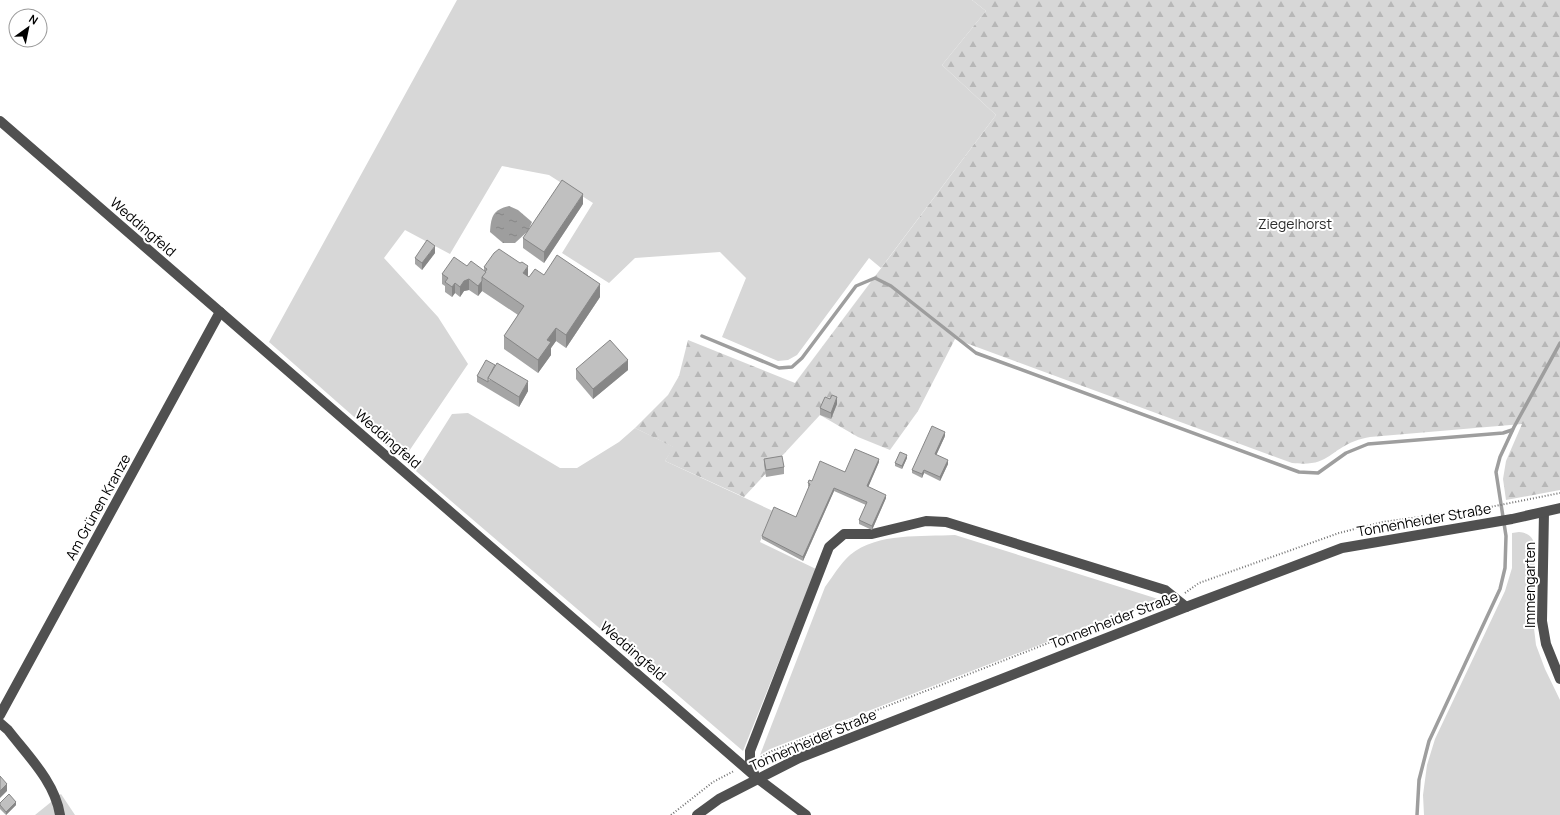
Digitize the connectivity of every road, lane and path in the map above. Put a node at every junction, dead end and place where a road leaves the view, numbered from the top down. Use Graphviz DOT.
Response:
graph roads {
  1 [pos="0,121"];
  2 [pos="220,312"];
  3 [pos="1560,493"];
  4 [pos="1560,508"];
  5 [pos="1544,512"];
  6 [pos="1176,599"];
  7 [pos="1186,606"];
  8 [pos="1560,679"];
  9 [pos="0,715"];
  10 [pos="0,723"];
  11 [pos="747,765"];
  12 [pos="757,778"];
  13 [pos="60,815"];
  14 [pos="672,815"];
  15 [pos="697,815"];
  16 [pos="806,815"];
  1 -- 2 [label="street, Weddingfeld"];
  2 -- 9 [label="street, Am Grünen Kranze"];
  2 -- 11 [label="street, Weddingfeld"];
  3 -- 6 [label="path, Tonnenheider Straße"];
  4 -- 5 [label="street, Tonnenheider Straße"];
  5 -- 7 [label="street, Tonnenheider Straße"];
  5 -- 8 [label="street, Immengarten"];
  6 -- 7 [label="street"];
  6 -- 11 [label="path"];
  6 -- 11 [label="street"];
  7 -- 12 [label="street, Tonnenheider Straße"];
  10 -- 13 [label="street"];
  11 -- 12 [label="street, Weddingfeld"];
  11 -- 14 [label="path"];
  12 -- 15 [label="street, Tonnenheider Straße"];
  12 -- 16 [label="street, Weddingfeld"];
}
